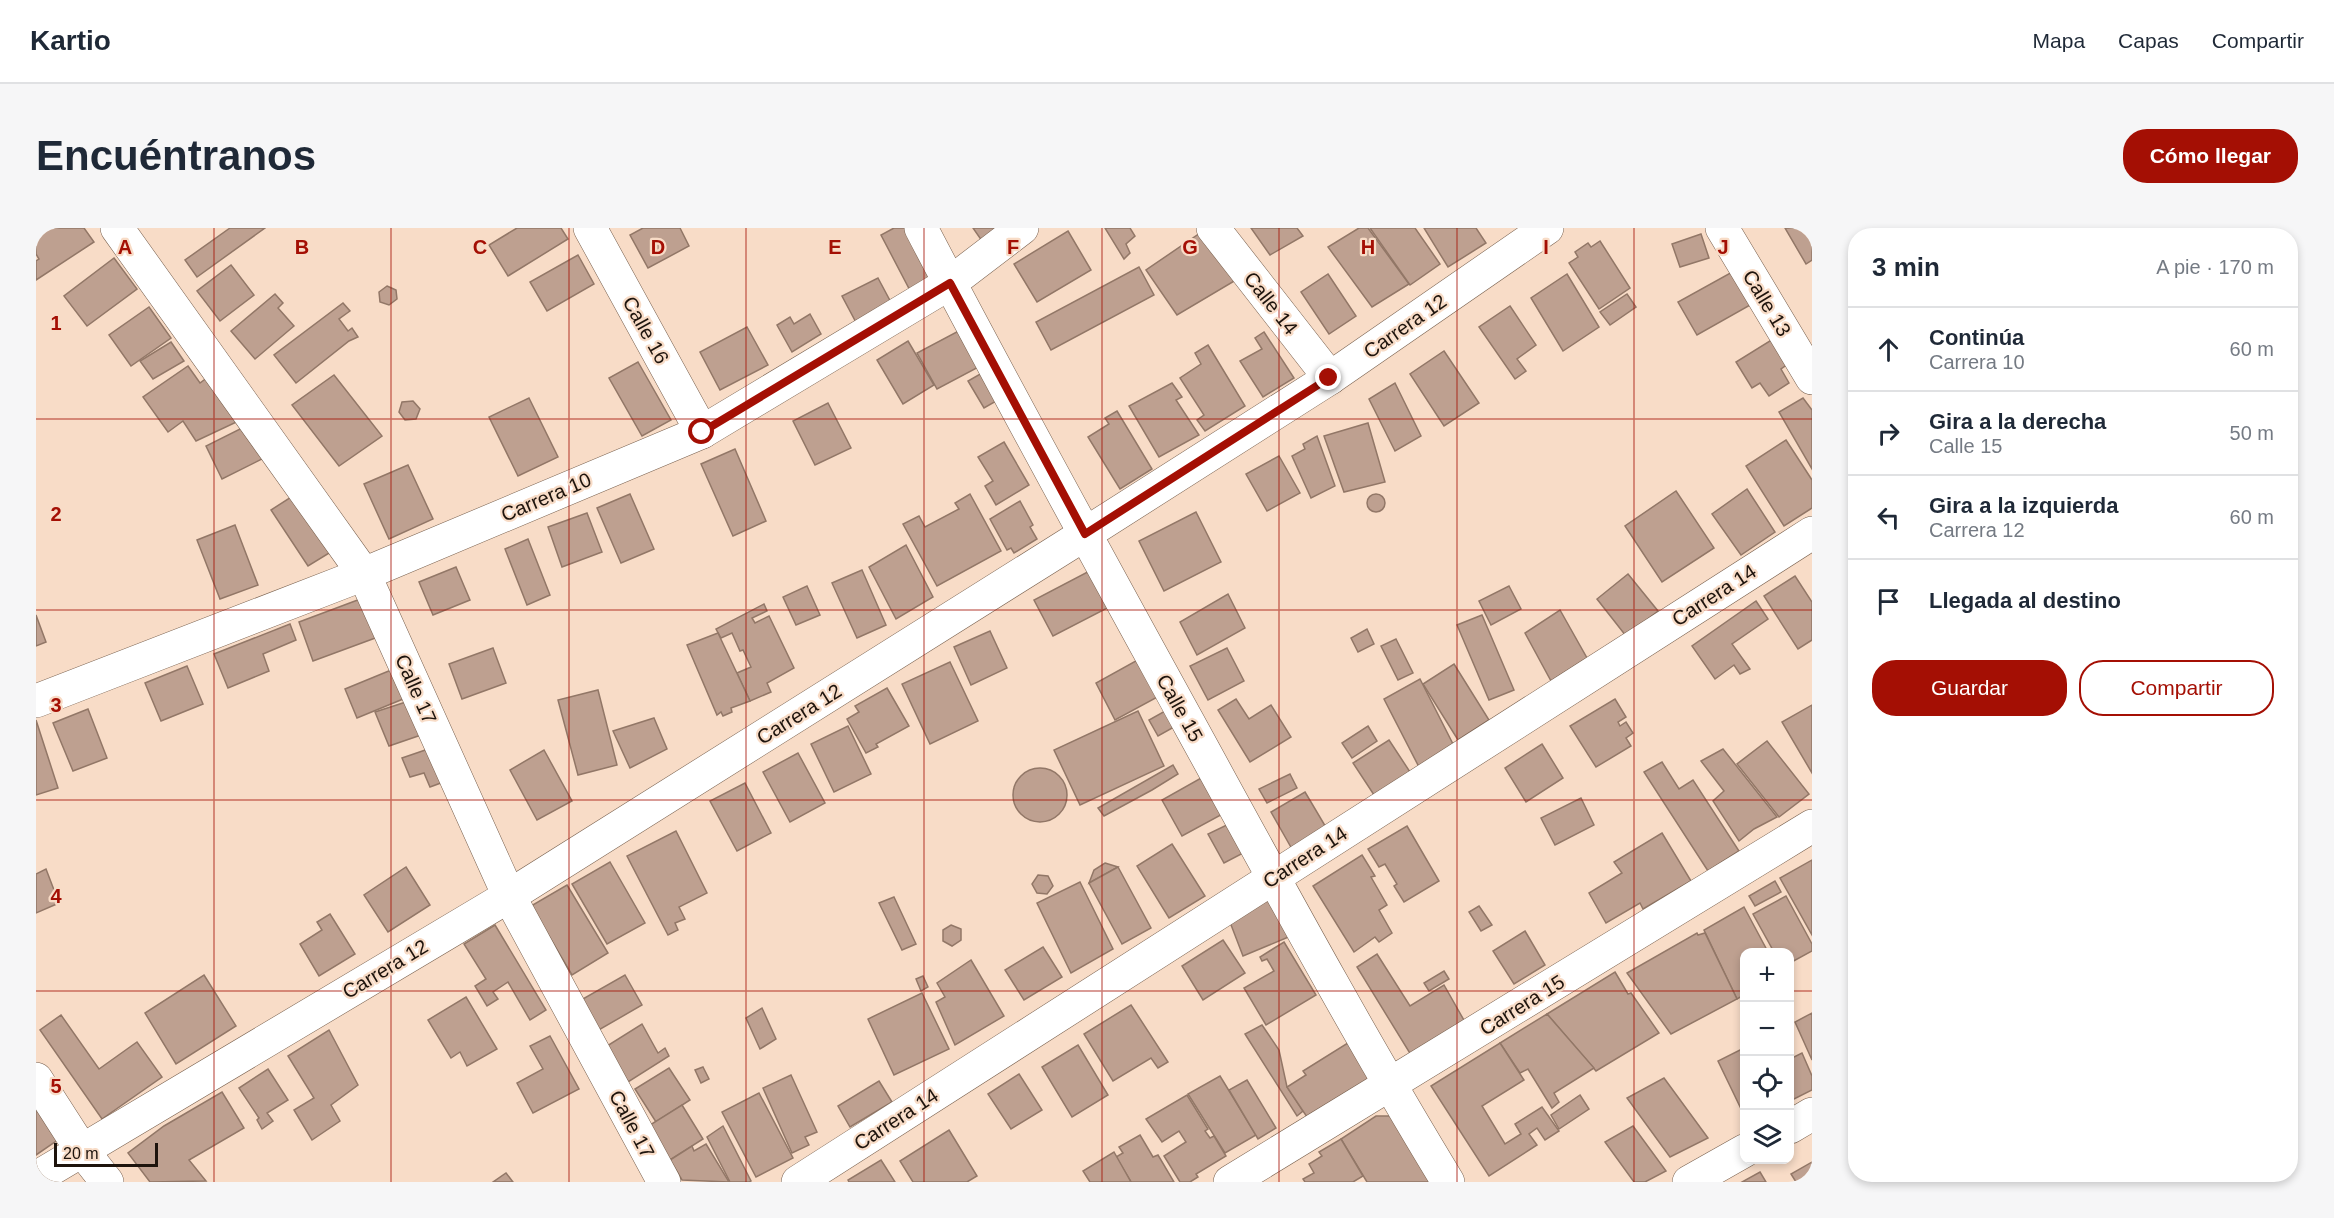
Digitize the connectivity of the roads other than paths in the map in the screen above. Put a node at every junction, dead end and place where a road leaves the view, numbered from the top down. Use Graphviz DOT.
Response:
graph roads {
  1 [pos="117,228"];
  2 [pos="591,228"];
  3 [pos="921,228"];
  4 [pos="1022,228"];
  5 [pos="1213,228"];
  6 [pos="1547,228"];
  7 [pos="1722,228"];
  8 [pos="950,283"];
  9 [pos="1329,378"];
  10 [pos="1812,378"];
  11 [pos="702,432"];
  12 [pos="1812,533"];
  13 [pos="1085,534"];
  14 [pos="364,574"];
  15 [pos="36,701"];
  16 [pos="1812,826"];
  17 [pos="1273,877"];
  18 [pos="509,896"];
  19 [pos="36,1079"];
  20 [pos="1390,1086"];
  21 [pos="1812,1114"];
  22 [pos="1794,1124"];
  23 [pos="81,1149"];
  24 [pos="1740,1153"];
  25 [pos="36,1178"];
  26 [pos="107,1182"];
  27 [pos="664,1182"];
  28 [pos="798,1182"];
  29 [pos="1230,1182"];
  30 [pos="1448,1182"];
  31 [pos="1689,1182"];
  1 -- 14 [label="street, Calle 17"];
  2 -- 11 [label="street, Calle 16"];
  3 -- 8 [label="street, Calle 15"];
  4 -- 8 [label="street, Carrera 10"];
  5 -- 9 [label="street, Calle 14"];
  6 -- 9 [label="street, Carrera 12"];
  7 -- 10 [label="street, Calle 13"];
  8 -- 11 [label="street, Carrera 10"];
  8 -- 13 [label="street, Calle 15"];
  9 -- 13 [label="street, Carrera 12"];
  11 -- 14 [label="street, Carrera 10"];
  12 -- 17 [label="street, Carrera 14"];
  13 -- 17 [label="street, Calle 15"];
  13 -- 18 [label="street, Carrera 12"];
  14 -- 15 [label="street, Carrera 10"];
  14 -- 18 [label="street, Calle 17"];
  16 -- 20 [label="street, Carrera 15"];
  17 -- 20 [label="street, Calle 15"];
  17 -- 28 [label="street, Carrera 14"];
  18 -- 23 [label="street, Carrera 12"];
  18 -- 27 [label="street, Calle 17"];
  19 -- 23 [label="street"];
  20 -- 29 [label="street, Carrera 15"];
  20 -- 30 [label="street, Calle 15"];
  21 -- 22 [label="street"];
  23 -- 25 [label="street, Carrera 12"];
  23 -- 26 [label="street"];
  24 -- 31 [label="street"];
}
